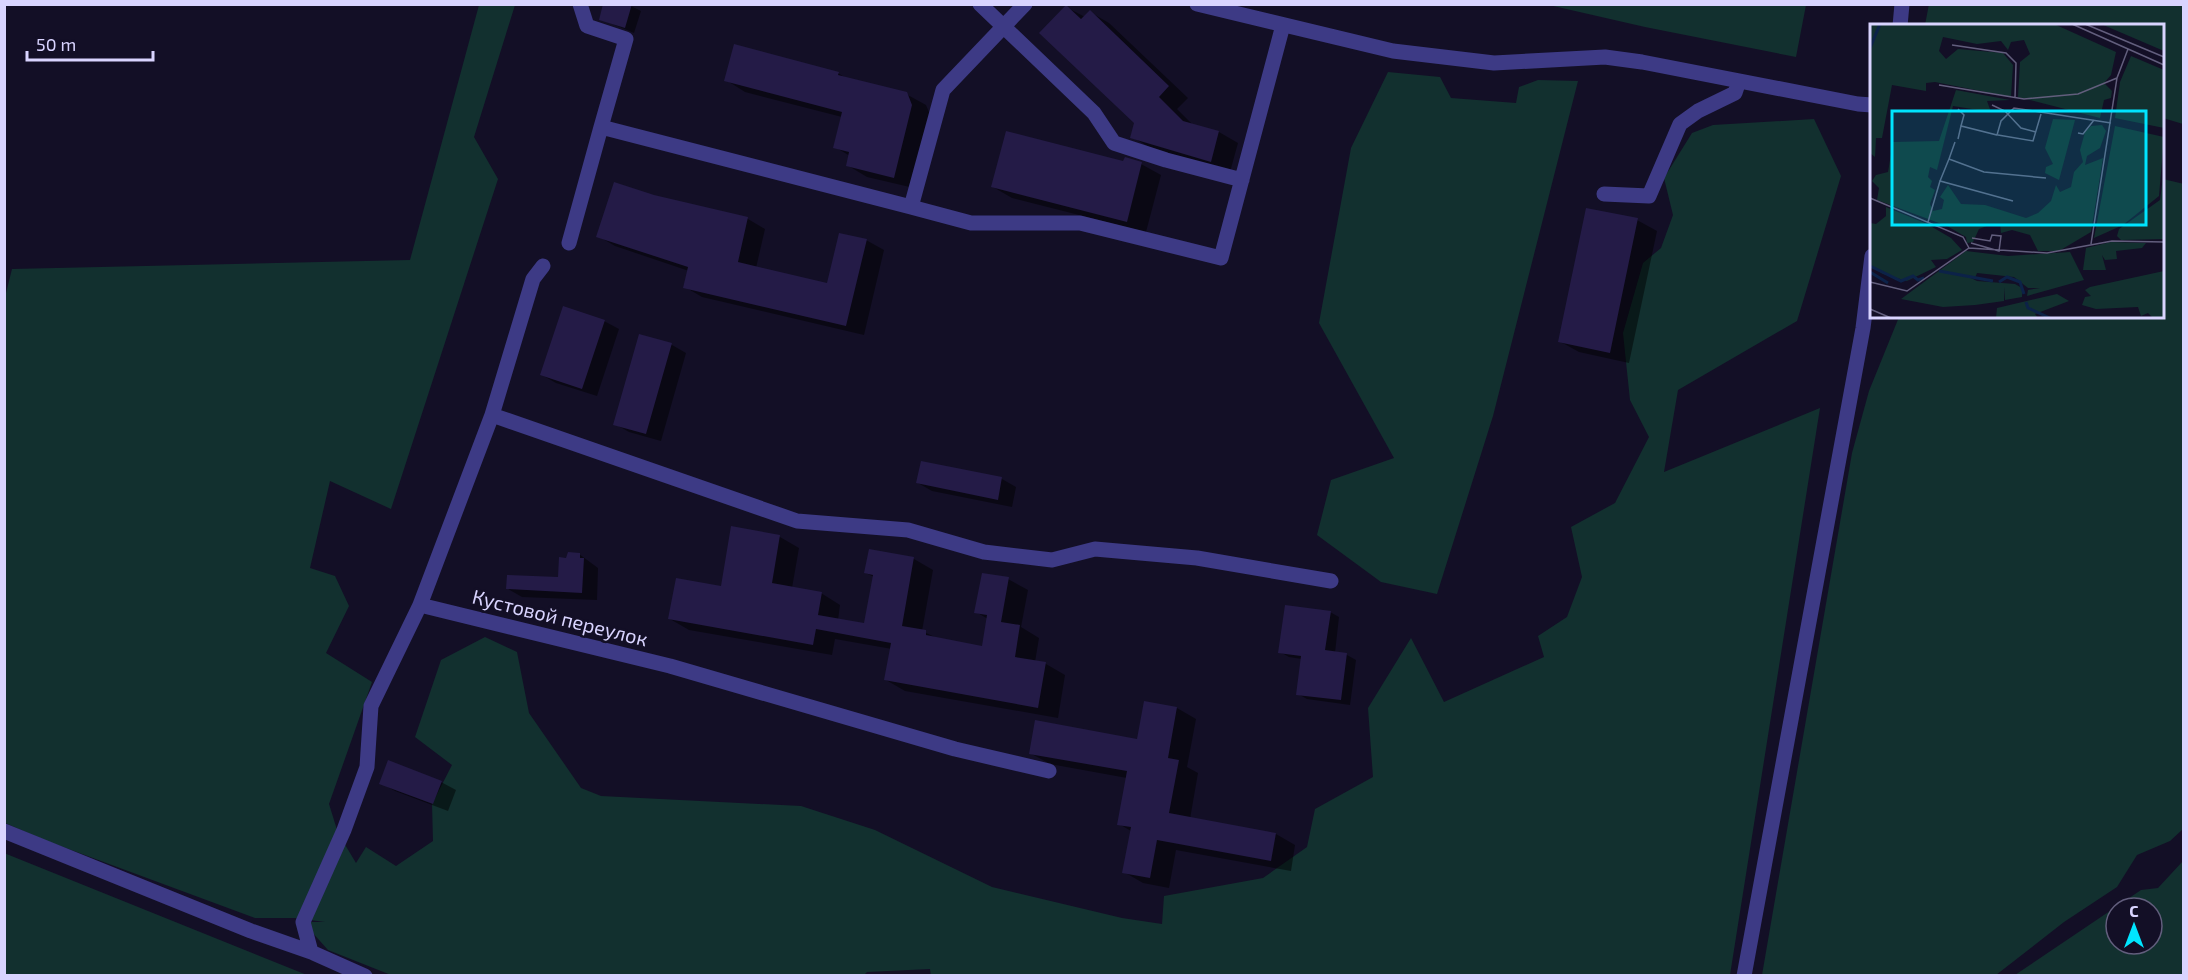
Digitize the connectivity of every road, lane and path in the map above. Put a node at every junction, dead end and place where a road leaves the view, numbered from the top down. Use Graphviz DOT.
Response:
graph roads {
  1 [pos="580,4"];
  2 [pos="980,4"];
  3 [pos="1025,4"];
  4 [pos="1197,4"];
  5 [pos="1902,4"];
  6 [pos="1900,24"];
  7 [pos="1283,25"];
  8 [pos="1005,26"];
  9 [pos="1739,81"];
  10 [pos="1870,105"];
  11 [pos="601,127"];
  12 [pos="1242,180"];
  13 [pos="1604,194"];
  14 [pos="911,207"];
  15 [pos="568,243"];
  16 [pos="543,266"];
  17 [pos="1870,272"];
  18 [pos="492,415"];
  19 [pos="1331,581"];
  20 [pos="420,605"];
  21 [pos="1049,771"];
  22 [pos="4,831"];
  23 [pos="311,952"];
  24 [pos="365,975"];
  25 [pos="1744,975"];
  1 -- 11 [label="street"];
  2 -- 8 [label="street"];
  3 -- 8 [label="street"];
  4 -- 7 [label="street"];
  5 -- 6 [label="street"];
  7 -- 9 [label="street"];
  7 -- 12 [label="street"];
  8 -- 12 [label="street"];
  8 -- 14 [label="street"];
  9 -- 10 [label="street"];
  9 -- 13 [label="street"];
  11 -- 14 [label="street"];
  11 -- 15 [label="street"];
  12 -- 14 [label="street"];
  16 -- 18 [label="street"];
  17 -- 25 [label="street"];
  18 -- 19 [label="street"];
  18 -- 20 [label="street"];
  20 -- 21 [label="street, Кустовой переулок"];
  20 -- 23 [label="street"];
  22 -- 23 [label="street"];
  23 -- 24 [label="street"];
}
